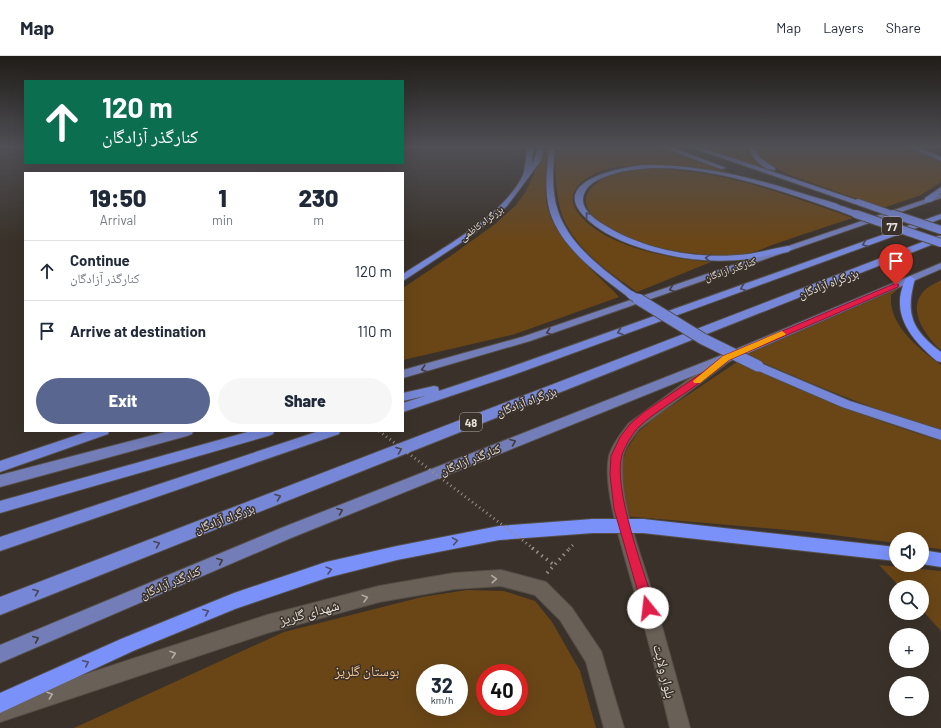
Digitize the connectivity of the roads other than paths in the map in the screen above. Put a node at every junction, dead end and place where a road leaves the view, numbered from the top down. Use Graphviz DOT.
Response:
graph roads {
  1 [pos="524,178"];
  2 [pos="551,178"];
  3 [pos="597,178"];
  4 [pos="740,178"];
  5 [pos="754,178"];
  6 [pos="786,178"];
  7 [pos="793,178"];
  8 [pos="806,185"];
  9 [pos="941,188"];
  10 [pos="787,190"];
  11 [pos="941,196"];
  12 [pos="928,200"];
  13 [pos="941,216"];
  14 [pos="941,230"];
  15 [pos="941,238"];
  16 [pos="941,243"];
  17 [pos="788,248"];
  18 [pos="941,266"];
  19 [pos="404,277"];
  20 [pos="910,279"];
  21 [pos="726,358"];
  22 [pos="941,358"];
  23 [pos="509,372"];
  24 [pos="404,374"];
  25 [pos="404,397"];
  26 [pos="404,408"];
  27 [pos="100,432"];
  28 [pos="183,432"];
  29 [pos="264,432"];
  30 [pos="331,432"];
  31 [pos="941,435"];
  32 [pos="0,467"];
  33 [pos="0,481"];
  34 [pos="0,507"];
  35 [pos="0,544"];
  36 [pos="889,553"];
  37 [pos="929,558"];
  38 [pos="941,560"];
  39 [pos="0,606"];
  40 [pos="0,654"];
  41 [pos="0,703"];
  42 [pos="0,712"];
  43 [pos="614,728"];
  44 [pos="680,728"];
  1 -- 19 [label="highway, بزرگراه کاظمی"];
  2 -- 31 [label="highway, bridge"];
  17 -- 3 [label="highway, one-way"];
  4 -- 10 [label="highway, one-way"];
  5 -- 10 [label="highway, 77"];
  6 -- 8 [label="highway, 77"];
  7 -- 8 [label="highway"];
  8 -- 14 [label="highway, 77, bridge"];
  9 -- 12 [label="highway"];
  10 -- 16 [label="highway, 77, bridge"];
  11 -- 12 [label="main road, کنارگذر آزادگان"];
  12 -- 17 [label="main road, کنارگذر آزادگان"];
  13 -- 23 [label="highway, بزرگراه آزادگان, one-way"];
  39 -- 15 [label="highway, بزرگراه آزادگان / 48, one-way"];
  17 -- 24 [label="main road, کنارگذر آزادگان, one-way"];
  18 -- 20 [label="main road, کنارگذر آزادگان"];
  20 -- 21 [label="main road, کنارگذر آزادگان"];
  20 -- 22 [label="highway"];
  40 -- 21 [label="main road, کنارگذر آزادگان, one-way"];
  21 -- 44 [label="street, بلوار ولایت"];
  23 -- 25 [label="highway"];
  23 -- 26 [label="highway, بزرگراه آزادگان"];
  27 -- 32 [label="highway"];
  28 -- 33 [label="main road"];
  29 -- 34 [label="highway"];
  30 -- 35 [label="highway"];
  41 -- 36 [label="highway, one-way, bridge"];
  37 -- 38 [label="highway"];
  42 -- 43 [label="street, شهدای گلریز, one-way"];
}
